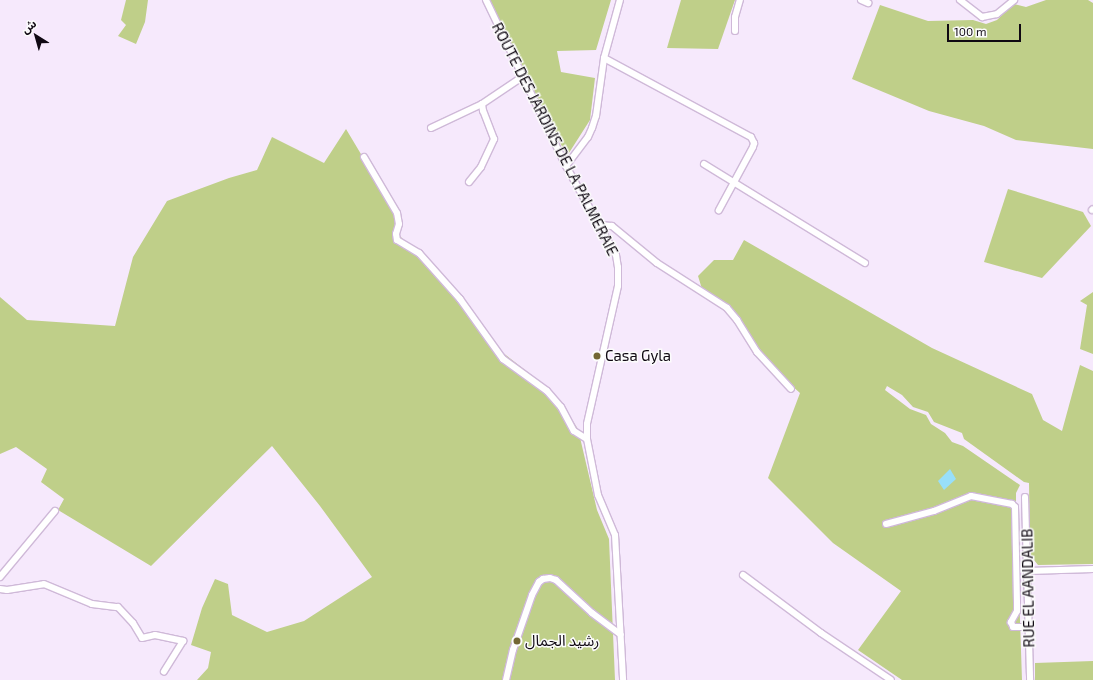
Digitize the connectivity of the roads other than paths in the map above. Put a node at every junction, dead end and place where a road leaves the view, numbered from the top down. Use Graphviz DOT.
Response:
graph roads {
  1 [pos="486,0"];
  2 [pos="620,0"];
  3 [pos="740,0"];
  4 [pos="861,0"];
  5 [pos="960,0"];
  6 [pos="1014,0"];
  7 [pos="868,3"];
  8 [pos="735,31"];
  9 [pos="604,58"];
  10 [pos="522,77"];
  11 [pos="482,104"];
  12 [pos="431,128"];
  13 [pos="364,157"];
  14 [pos="704,164"];
  15 [pos="566,166"];
  16 [pos="469,182"];
  17 [pos="734,182"];
  18 [pos="719,210"];
  19 [pos="600,225"];
  20 [pos="865,263"];
  21 [pos="791,388"];
  22 [pos="587,439"];
  23 [pos="1025,497"];
  24 [pos="55,511"];
  25 [pos="886,524"];
  26 [pos="1093,569"];
  27 [pos="1028,571"];
  28 [pos="743,575"];
  29 [pos="0,577"];
  30 [pos="0,589"];
  31 [pos="1028,627"];
  32 [pos="621,635"];
  33 [pos="164,672"];
  34 [pos="506,680"];
  35 [pos="623,680"];
  36 [pos="891,680"];
  37 [pos="1030,680"];
  1 -- 10 [label="street, ROUTE DES JARDINS DE LA PALMERAIE"];
  2 -- 9 [label="street"];
  3 -- 8 [label="street"];
  4 -- 7 [label="street"];
  5 -- 6 [label="street"];
  9 -- 15 [label="street"];
  9 -- 17 [label="street"];
  10 -- 11 [label="street"];
  10 -- 15 [label="street, ROUTE DES JARDINS DE LA PALMERAIE"];
  11 -- 12 [label="street"];
  11 -- 16 [label="street"];
  13 -- 22 [label="street"];
  14 -- 17 [label="street"];
  15 -- 19 [label="street, ROUTE DES JARDINS DE LA PALMERAIE"];
  17 -- 18 [label="street"];
  17 -- 20 [label="street"];
  19 -- 21 [label="street"];
  19 -- 22 [label="street, ROUTE DES JARDINS DE LA PALMERAIE"];
  22 -- 32 [label="street, ROUTE DES JARDINS DE LA PALMERAIE"];
  23 -- 27 [label="street, RUE EL AANDALIB"];
  24 -- 29 [label="street"];
  25 -- 31 [label="street"];
  26 -- 27 [label="street"];
  27 -- 31 [label="street, RUE EL AANDALIB"];
  28 -- 36 [label="street"];
  30 -- 33 [label="street"];
  31 -- 37 [label="street, RUE EL AANDALIB"];
  32 -- 34 [label="street"];
  32 -- 35 [label="street, ROUTE DES JARDINS DE LA PALMERAIE"];
}
